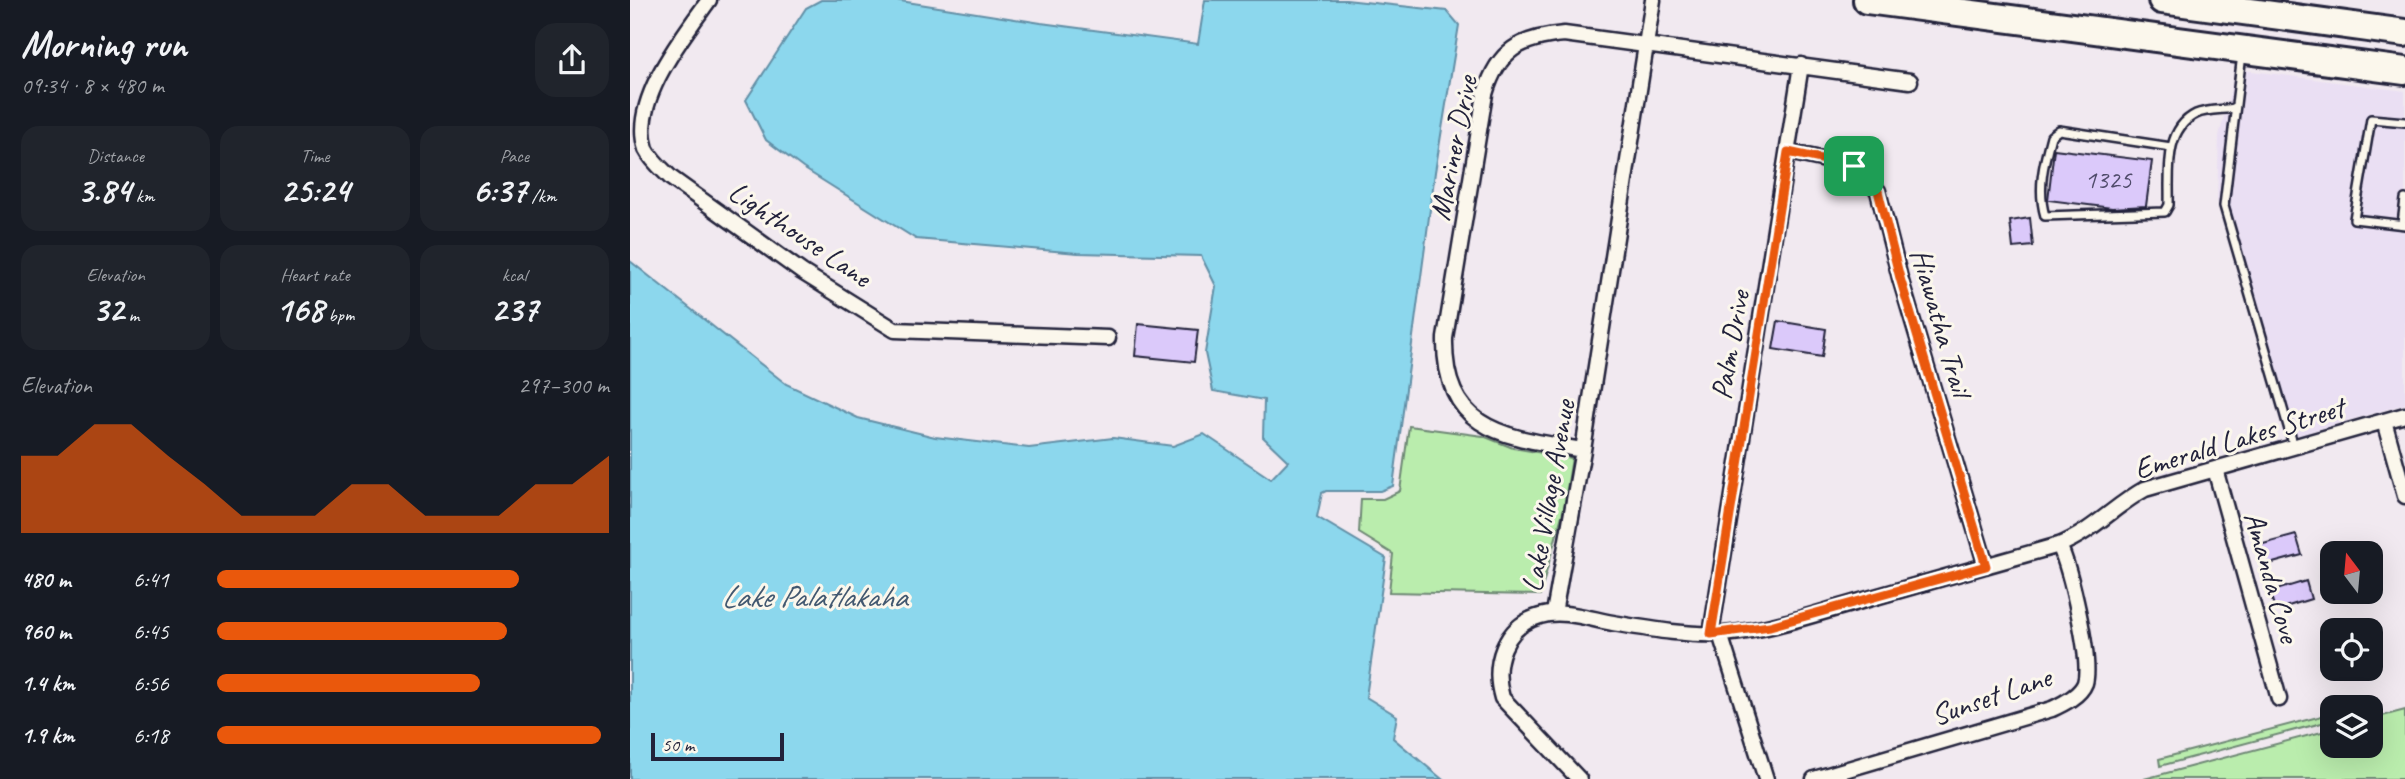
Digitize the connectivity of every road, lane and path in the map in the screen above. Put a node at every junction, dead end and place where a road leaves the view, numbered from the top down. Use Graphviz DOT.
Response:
graph roads {
  1 [pos="709,0"];
  2 [pos="1653,0"];
  3 [pos="1867,0"];
  4 [pos="2162,0"];
  5 [pos="2220,4"];
  6 [pos="2405,33"];
  7 [pos="1648,43"];
  8 [pos="2243,50"];
  9 [pos="1801,65"];
  10 [pos="2405,71"];
  11 [pos="1910,81"];
  12 [pos="2235,108"];
  13 [pos="2405,122"];
  14 [pos="2171,147"];
  15 [pos="1788,152"];
  16 [pos="2405,199"];
  17 [pos="2403,225"];
  18 [pos="1108,338"];
  19 [pos="2405,415"];
  20 [pos="2384,421"];
  21 [pos="2294,447"];
  22 [pos="1583,450"];
  23 [pos="2215,469"];
  24 [pos="2405,496"];
  25 [pos="2059,545"];
  26 [pos="1986,566"];
  27 [pos="1554,613"];
  28 [pos="1715,634"];
  29 [pos="2279,699"];
  30 [pos="1579,779"];
  31 [pos="1766,779"];
  32 [pos="1814,779"];
  1 -- 18 [label="street, Lighthouse Lane"];
  2 -- 7 [label="street, Lake Village Avenue"];
  3 -- 8 [label="highway"];
  4 -- 5 [label="highway"];
  5 -- 6 [label="highway"];
  7 -- 9 [label="street, Mariner Drive"];
  7 -- 22 [label="street, Lake Village Avenue"];
  7 -- 22 [label="street, Mariner Drive"];
  8 -- 10 [label="highway"];
  8 -- 12 [label="lane"];
  9 -- 11 [label="street, Mariner Drive"];
  9 -- 15 [label="street, Palm Drive"];
  12 -- 14 [label="lane"];
  12 -- 21 [label="lane"];
  13 -- 17 [label="lane"];
  14 -- 14 [label="lane"];
  15 -- 26 [label="street, Hiawatha Trail"];
  15 -- 28 [label="street, Palm Drive"];
  16 -- 17 [label="lane"];
  19 -- 20 [label="street, Emerald Lakes Street"];
  20 -- 21 [label="street, Emerald Lakes Street"];
  20 -- 24 [label="street"];
  21 -- 23 [label="street, Emerald Lakes Street"];
  22 -- 27 [label="street, Lake Village Avenue"];
  23 -- 25 [label="street, Emerald Lakes Street"];
  23 -- 29 [label="street, Amanda Cove"];
  25 -- 26 [label="street, Lake Village Avenue"];
  25 -- 32 [label="street, Sunset Lane"];
  26 -- 28 [label="street, Lake Village Avenue"];
  27 -- 28 [label="street, Lake Village Avenue"];
  27 -- 30 [label="street"];
  28 -- 31 [label="street, Palm Drive"];
}
